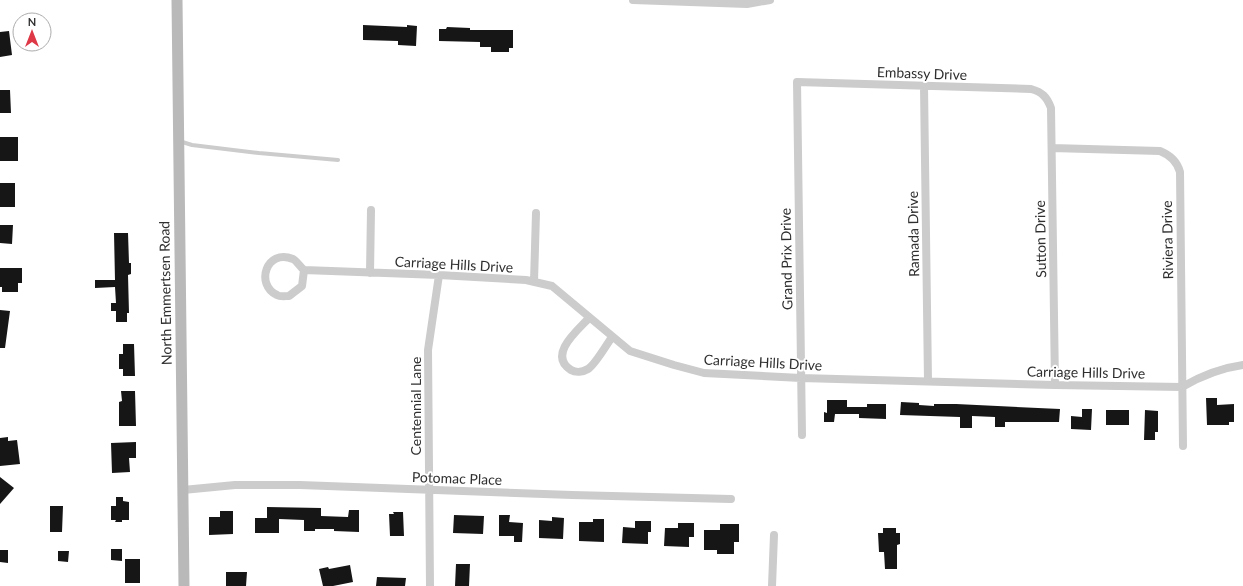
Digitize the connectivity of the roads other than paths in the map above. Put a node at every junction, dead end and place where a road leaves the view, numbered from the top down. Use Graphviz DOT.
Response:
graph roads {
  1 [pos="178,0"];
  2 [pos="633,0"];
  3 [pos="770,0"];
  4 [pos="797,82"];
  5 [pos="924,86"];
  6 [pos="1044,95"];
  7 [pos="179,141"];
  8 [pos="1052,148"];
  9 [pos="338,160"];
  10 [pos="371,210"];
  11 [pos="536,213"];
  12 [pos="304,270"];
  13 [pos="370,273"];
  14 [pos="439,275"];
  15 [pos="534,282"];
  16 [pos="589,318"];
  17 [pos="612,337"];
  18 [pos="1243,364"];
  19 [pos="801,378"];
  20 [pos="928,381"];
  21 [pos="1055,385"];
  22 [pos="1182,387"];
  23 [pos="802,435"];
  24 [pos="1183,446"];
  25 [pos="182,490"];
  26 [pos="429,490"];
  27 [pos="731,499"];
  28 [pos="774,535"];
  29 [pos="184,586"];
  30 [pos="430,586"];
  31 [pos="772,586"];
  1 -- 7 [label="street, North Emmertsen Road"];
  2 -- 3 [label="street"];
  4 -- 5 [label="street, Embassy Drive"];
  4 -- 19 [label="street, Grand Prix Drive"];
  5 -- 6 [label="street, Embassy Drive"];
  5 -- 20 [label="street, Ramada Drive"];
  6 -- 8 [label="street, Sutton Drive"];
  7 -- 9 [label="lane"];
  7 -- 25 [label="street, North Emmertsen Road"];
  8 -- 21 [label="street, Sutton Drive"];
  8 -- 22 [label="street, Riviera Drive"];
  10 -- 13 [label="street"];
  11 -- 15 [label="street"];
  12 -- 12 [label="street"];
  12 -- 13 [label="street, Carriage Hills Drive"];
  13 -- 14 [label="street, Carriage Hills Drive"];
  14 -- 15 [label="street, Carriage Hills Drive"];
  14 -- 26 [label="street, Centennial Lane"];
  15 -- 16 [label="street, Carriage Hills Drive"];
  16 -- 17 [label="street, Carriage Hills Drive"];
  16 -- 17 [label="street"];
  17 -- 19 [label="street, Carriage Hills Drive"];
  18 -- 22 [label="street, Carriage Hills Drive"];
  19 -- 20 [label="street, Carriage Hills Drive"];
  19 -- 23 [label="street, Grand Prix Drive"];
  20 -- 21 [label="street, Carriage Hills Drive"];
  21 -- 22 [label="street, Carriage Hills Drive"];
  22 -- 24 [label="street, Riviera Drive"];
  25 -- 26 [label="street, Potomac Place"];
  25 -- 29 [label="street, North Emmertsen Road"];
  26 -- 27 [label="street, Potomac Place"];
  26 -- 30 [label="street, Centennial Lane"];
  28 -- 31 [label="street"];
}
